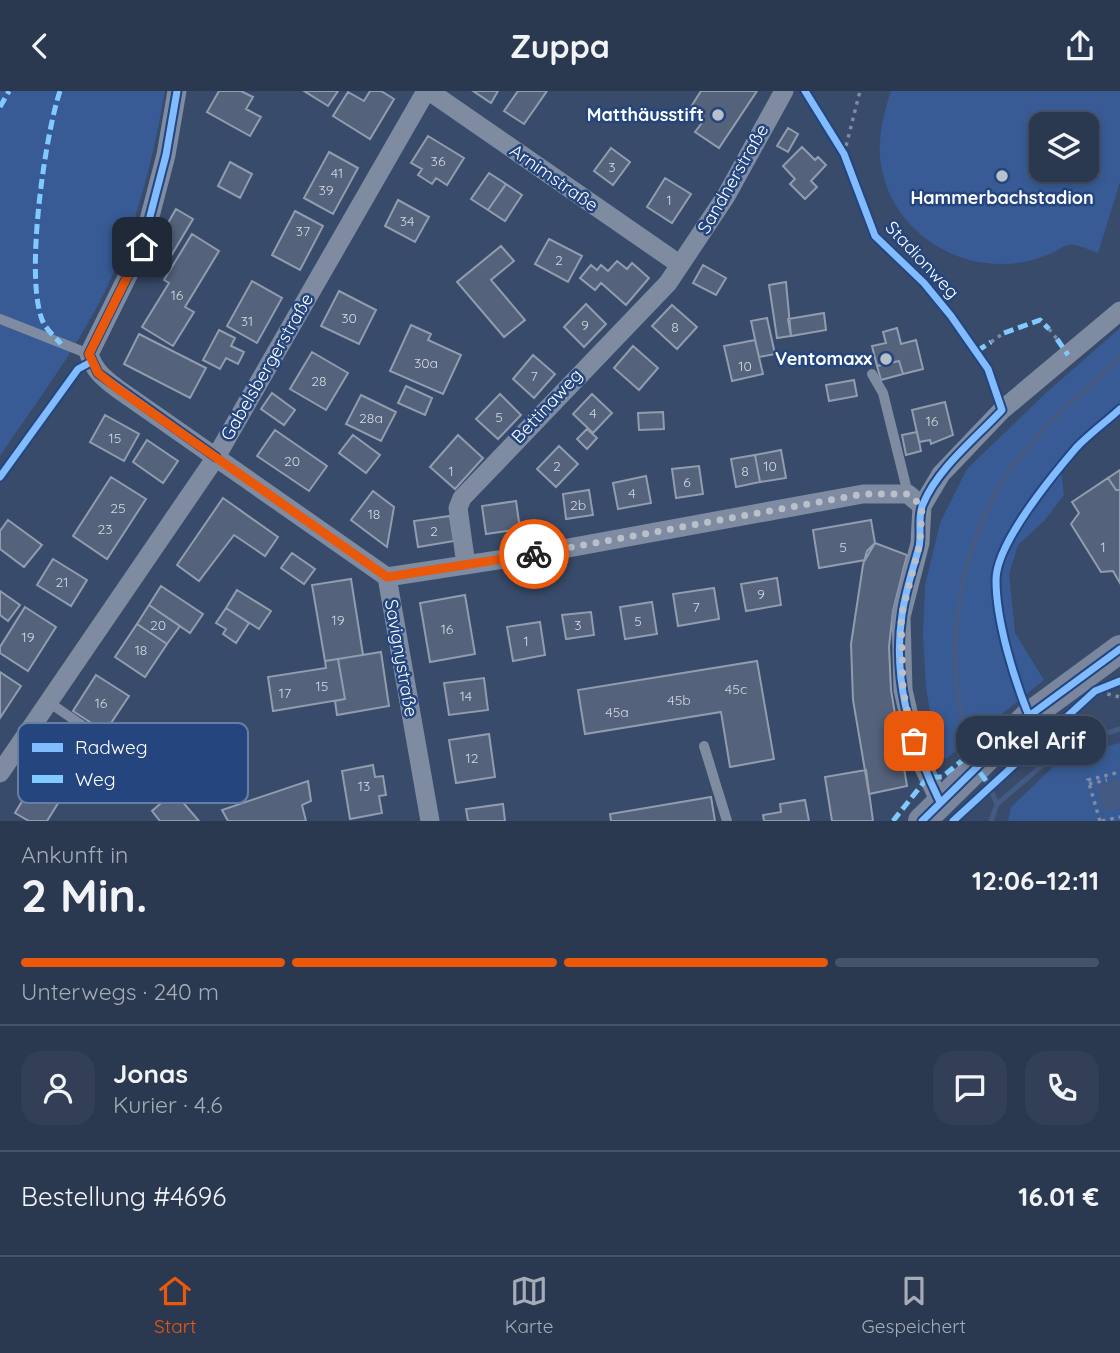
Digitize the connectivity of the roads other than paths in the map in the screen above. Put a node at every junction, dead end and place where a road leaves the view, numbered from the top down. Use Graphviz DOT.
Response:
graph roads {
  1 [pos="177,91"];
  2 [pos="428,91"];
  3 [pos="784,91"];
  4 [pos="679,264"];
  5 [pos="1120,311"];
  6 [pos="0,319"];
  7 [pos="89,354"];
  8 [pos="872,374"];
  9 [pos="216,457"];
  10 [pos="915,500"];
  11 [pos="466,565"];
  12 [pos="387,577"];
  13 [pos="1105,673"];
  14 [pos="50,703"];
  15 [pos="36,723"];
  16 [pos="79,723"];
  17 [pos="704,746"];
  18 [pos="18,748"];
  19 [pos="0,773"];
  20 [pos="940,802"];
  21 [pos="430,821"];
  22 [pos="727,821"];
  1 -- 7 [label="street"];
  2 -- 4 [label="street, Arnimstraße"];
  2 -- 9 [label="street, Gabelsbergerstraße"];
  3 -- 4 [label="street, Sandnerstraße"];
  4 -- 11 [label="street, Bettinaweg"];
  5 -- 10 [label="street"];
  6 -- 7 [label="lane"];
  7 -- 9 [label="street, Savignystraße"];
  8 -- 10 [label="lane"];
  9 -- 12 [label="street, Savignystraße"];
  9 -- 14 [label="street, Gabelsbergerstraße"];
  10 -- 11 [label="street"];
  10 -- 20 [label="street"];
  11 -- 12 [label="street"];
  12 -- 21 [label="street, Savignystraße"];
  13 -- 20 [label="street"];
  14 -- 15 [label="street, Gabelsbergerstraße"];
  14 -- 16 [label="lane"];
  17 -- 22 [label="lane"];
  18 -- 19 [label="street, Gabelsbergerstraße"];
}
